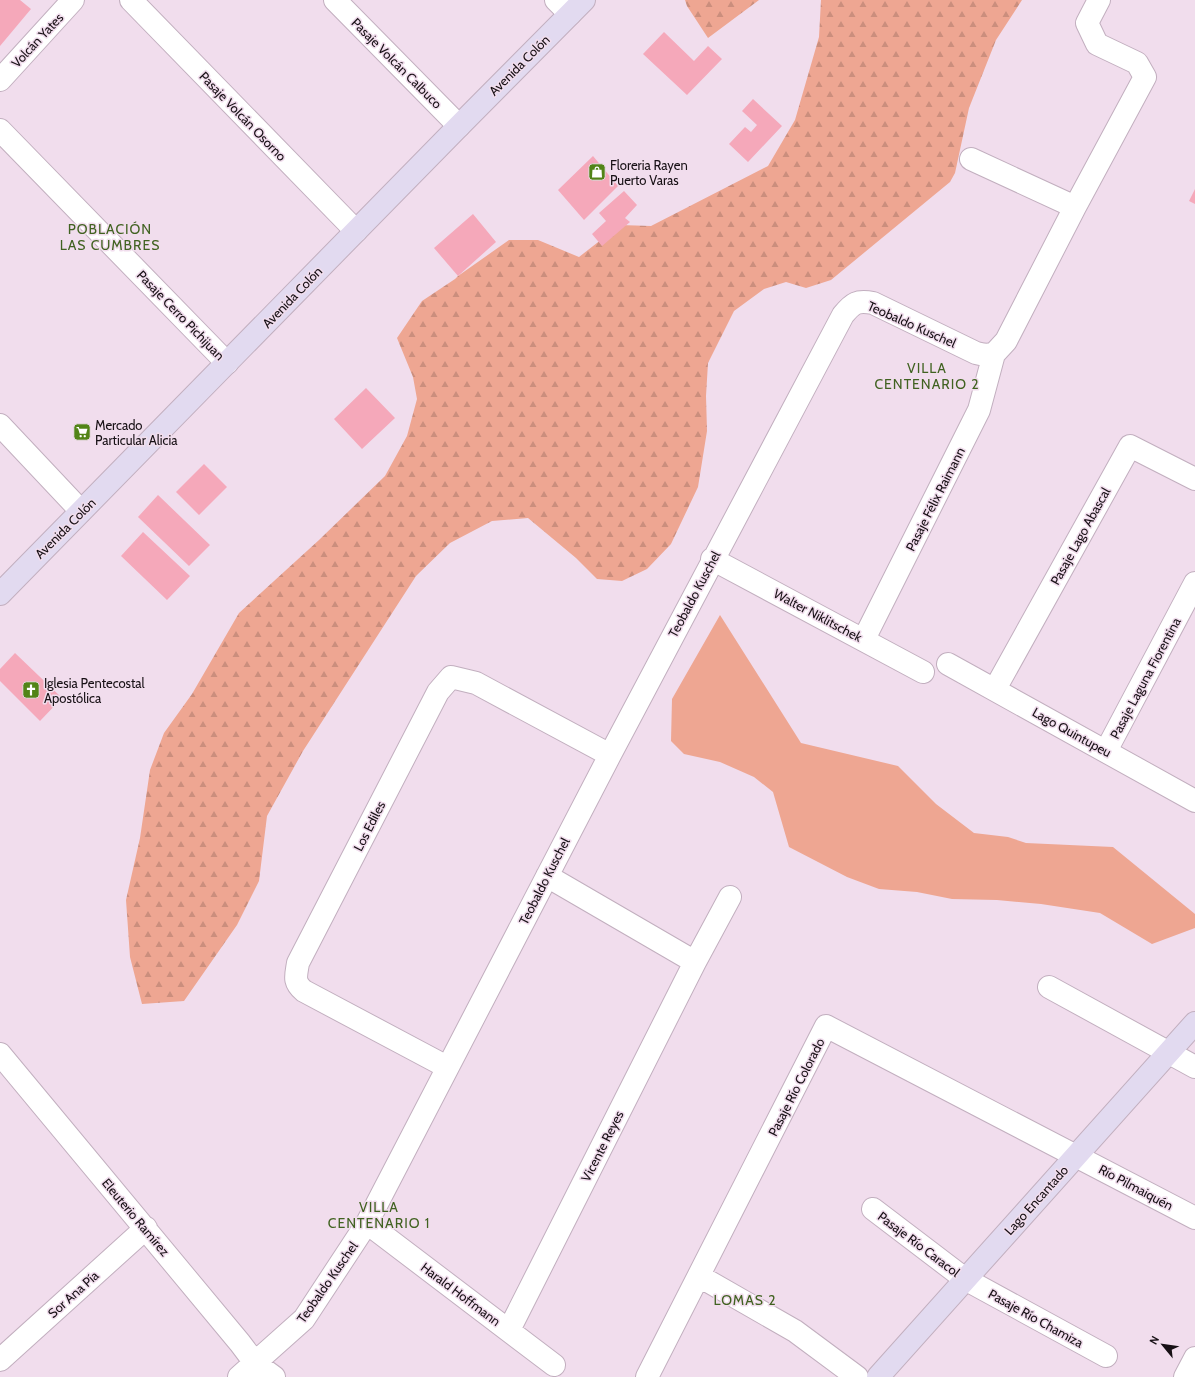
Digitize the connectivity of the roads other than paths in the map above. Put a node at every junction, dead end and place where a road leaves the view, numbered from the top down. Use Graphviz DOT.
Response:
graph roads {
  1 [pos="73,0"];
  2 [pos="131,0"];
  3 [pos="335,0"];
  4 [pos="1099,0"];
  5 [pos="570,4"];
  6 [pos="0,80"];
  7 [pos="459,126"];
  8 [pos="0,130"];
  9 [pos="971,159"];
  10 [pos="1075,207"];
  11 [pos="356,231"];
  12 [pos="994,354"];
  13 [pos="227,363"];
  14 [pos="0,425"];
  15 [pos="1195,479"];
  16 [pos="81,511"];
  17 [pos="712,559"];
  18 [pos="1195,583"];
  19 [pos="0,594"];
  20 [pos="864,640"];
  21 [pos="948,664"];
  22 [pos="923,672"];
  23 [pos="995,690"];
  24 [pos="1106,751"];
  25 [pos="610,754"];
  26 [pos="1195,801"];
  27 [pos="547,876"];
  28 [pos="730,897"];
  29 [pos="696,962"];
  30 [pos="1049,987"];
  31 [pos="1195,1023"];
  32 [pos="1168,1053"];
  33 [pos="0,1054"];
  34 [pos="447,1067"];
  35 [pos="1195,1067"];
  36 [pos="1076,1156"];
  37 [pos="873,1209"];
  38 [pos="1195,1218"];
  39 [pos="367,1223"];
  40 [pos="146,1228"];
  41 [pos="699,1276"];
  42 [pos="965,1280"];
  43 [pos="509,1330"];
  44 [pos="1106,1356"];
  45 [pos="1195,1358"];
  46 [pos="0,1360"];
  47 [pos="256,1363"];
  48 [pos="554,1365"];
  49 [pos="239,1377"];
  50 [pos="274,1377"];
  51 [pos="647,1377"];
  52 [pos="857,1377"];
  53 [pos="878,1377"];
  54 [pos="1184,1377"];
  1 -- 6 [label="street, Volcán Yates"];
  2 -- 11 [label="street, Pasaje Volcán Osorno"];
  3 -- 7 [label="street, Pasaje Volcán Calbuco"];
  4 -- 10 [label="street"];
  5 -- 7 [label="main road, Avenida Colón"];
  7 -- 11 [label="main road, Avenida Colón"];
  8 -- 13 [label="street, Pasaje Cerro Pichijuan"];
  9 -- 10 [label="street"];
  10 -- 12 [label="street"];
  11 -- 13 [label="main road, Avenida Colón"];
  12 -- 17 [label="street, Teobaldo Kuschel"];
  12 -- 20 [label="street, Pasaje Félix Raimann"];
  13 -- 16 [label="main road, Avenida Colón"];
  14 -- 16 [label="street"];
  15 -- 23 [label="street, Pasaje Lago Abascal"];
  16 -- 19 [label="main road, Avenida Colón"];
  17 -- 20 [label="street, Walter Niklitschek"];
  17 -- 25 [label="street, Teobaldo Kuschel"];
  18 -- 24 [label="street, Pasaje Laguna Fiorentina"];
  20 -- 22 [label="street, Walter Niklitschek"];
  21 -- 23 [label="street, Lago Quintupeu"];
  23 -- 24 [label="street, Lago Quintupeu"];
  24 -- 26 [label="street, Lago Quintupeu"];
  25 -- 27 [label="street, Teobaldo Kuschel"];
  25 -- 34 [label="street, Los Ediles"];
  27 -- 29 [label="street"];
  27 -- 34 [label="street, Teobaldo Kuschel"];
  28 -- 29 [label="street, Vicente Reyes"];
  29 -- 43 [label="street, Vicente Reyes"];
  30 -- 32 [label="street"];
  31 -- 32 [label="main road, Lago Encantado"];
  32 -- 35 [label="street"];
  32 -- 36 [label="main road, Lago Encantado"];
  33 -- 40 [label="street, Eleuterio Ramírez"];
  34 -- 39 [label="street, Teobaldo Kuschel"];
  36 -- 38 [label="street, Río Pilmaiquén"];
  36 -- 41 [label="street, Pasaje Río Colorado"];
  36 -- 42 [label="main road, Lago Encantado"];
  37 -- 42 [label="street, Pasaje Río Caracol"];
  39 -- 43 [label="street, Harald Hoffmann"];
  39 -- 47 [label="street, Teobaldo Kuschel"];
  40 -- 46 [label="street, Sor Ana Pía"];
  40 -- 47 [label="street, Eleuterio Ramírez"];
  41 -- 51 [label="street, Pasaje Río Colorado"];
  41 -- 52 [label="street"];
  42 -- 44 [label="street, Pasaje Río Chamiza"];
  42 -- 53 [label="main road, Lago Encantado"];
  43 -- 48 [label="street, Harald Hoffmann"];
  45 -- 54 [label="street"];
  47 -- 49 [label="street, Teobaldo Kuschel"];
  47 -- 50 [label="street, Eleuterio Ramírez"];
}
